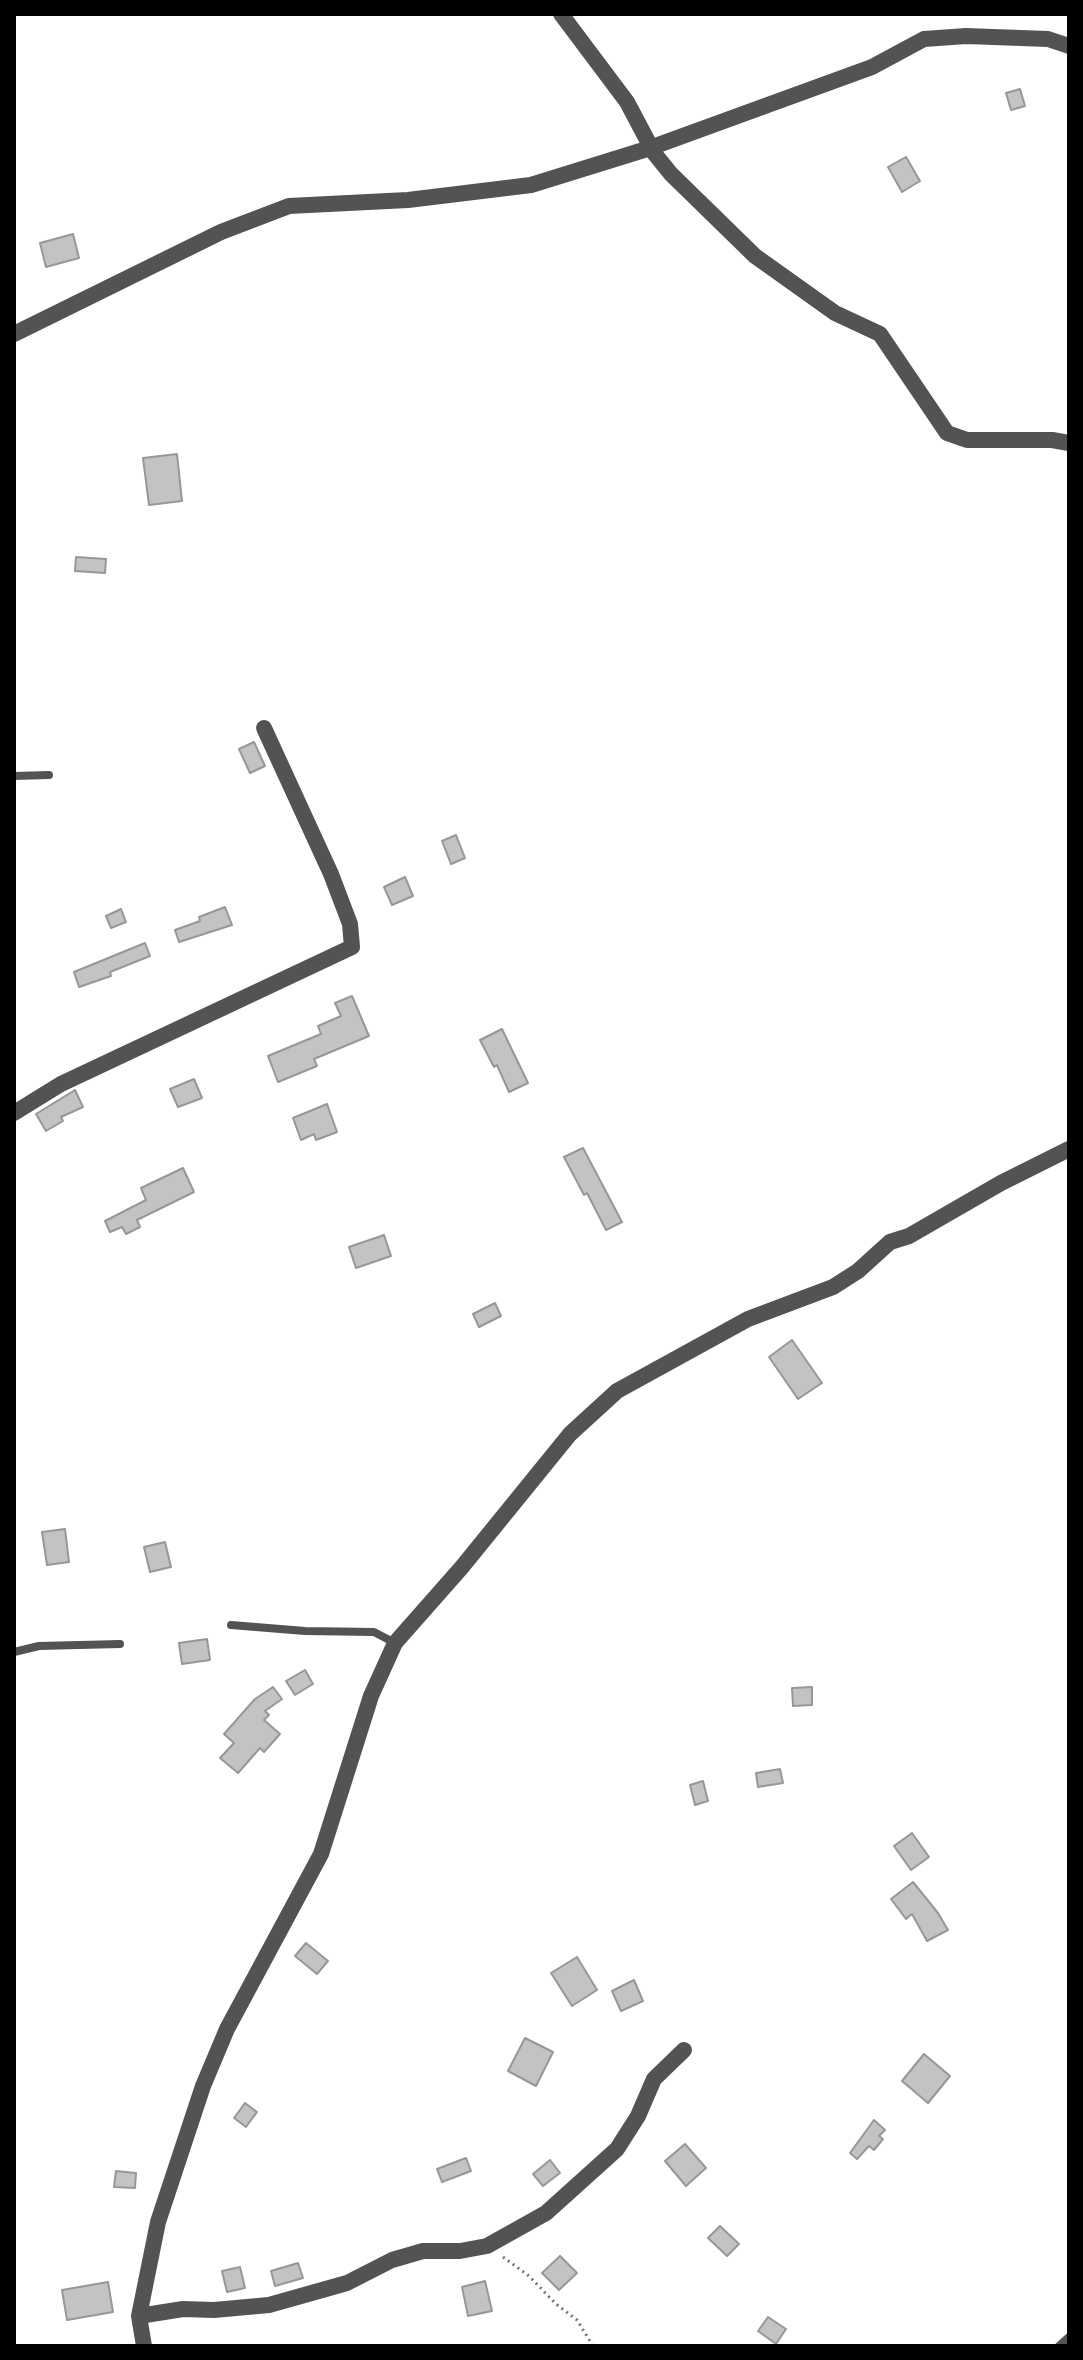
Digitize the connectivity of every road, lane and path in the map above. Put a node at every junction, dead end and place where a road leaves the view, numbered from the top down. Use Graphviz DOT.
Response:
graph roads {
  1 [pos="561,14"];
  2 [pos="1069,46"];
  3 [pos="652,147"];
  4 [pos="14,334"];
  5 [pos="1069,443"];
  6 [pos="264,728"];
  7 [pos="49,775"];
  8 [pos="14,776"];
  9 [pos="14,1113"];
  10 [pos="1069,1149"];
  11 [pos="231,1625"];
  12 [pos="395,1643"];
  13 [pos="120,1644"];
  14 [pos="14,1652"];
  15 [pos="684,2050"];
  16 [pos="487,2246"];
  17 [pos="139,2316"];
  18 [pos="1069,2337"];
  19 [pos="144,2346"];
  20 [pos="593,2346"];
  21 [pos="1059,2346"];
  1 -- 3 [label="street"];
  2 -- 3 [label="street"];
  3 -- 4 [label="street"];
  3 -- 5 [label="street"];
  6 -- 9 [label="street"];
  7 -- 8 [label="lane"];
  10 -- 12 [label="street"];
  11 -- 12 [label="lane"];
  12 -- 17 [label="street"];
  13 -- 14 [label="lane"];
  15 -- 16 [label="street"];
  16 -- 17 [label="street"];
  16 -- 20 [label="path"];
  17 -- 19 [label="street"];
  18 -- 21 [label="lane"];
}
